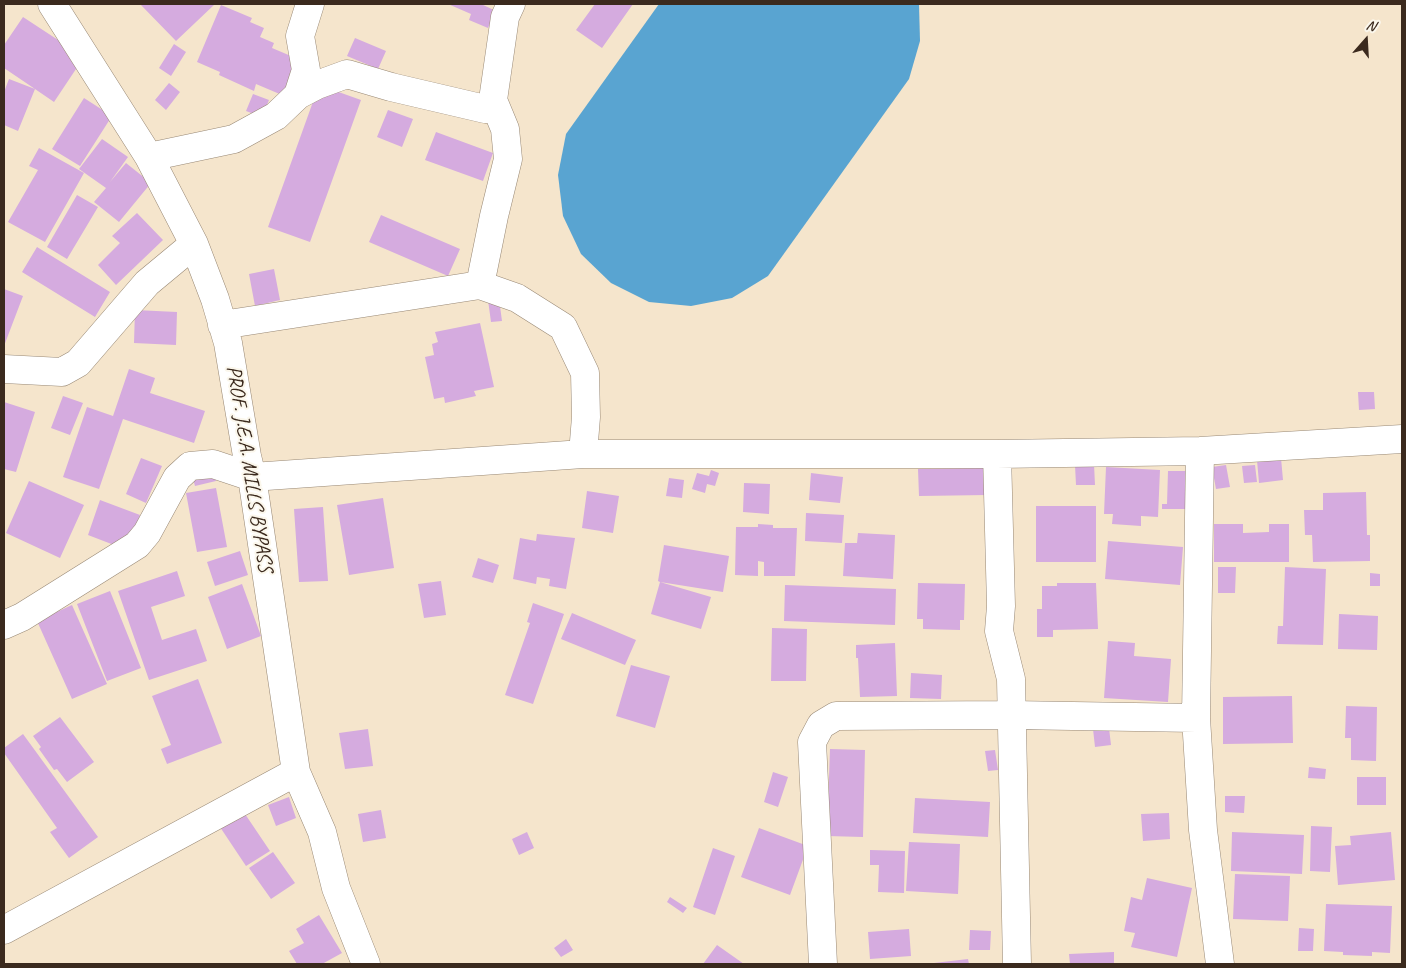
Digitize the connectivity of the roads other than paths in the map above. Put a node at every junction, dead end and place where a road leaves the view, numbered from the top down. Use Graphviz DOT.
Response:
graph roads {
  1 [pos="52,4"];
  2 [pos="310,4"];
  3 [pos="511,4"];
  4 [pos="298,95"];
  5 [pos="493,100"];
  6 [pos="149,157"];
  7 [pos="194,244"];
  8 [pos="480,285"];
  9 [pos="222,325"];
  10 [pos="4,369"];
  11 [pos="1402,439"];
  12 [pos="1200,451"];
  13 [pos="583,454"];
  14 [pos="997,454"];
  15 [pos="252,477"];
  16 [pos="4,626"];
  17 [pos="1011,715"];
  18 [pos="1196,718"];
  19 [pos="296,772"];
  20 [pos="4,930"];
  21 [pos="366,964"];
  22 [pos="823,964"];
  23 [pos="1017,964"];
  24 [pos="1220,964"];
  1 -- 6 [label="street, PROF. J.E.A. MILLS BYPASS"];
  2 -- 4 [label="street"];
  3 -- 5 [label="street"];
  4 -- 5 [label="street"];
  4 -- 6 [label="street"];
  5 -- 8 [label="street"];
  6 -- 7 [label="street, PROF. J.E.A. MILLS BYPASS"];
  7 -- 9 [label="street, PROF. J.E.A. MILLS BYPASS"];
  7 -- 10 [label="street"];
  8 -- 9 [label="street"];
  8 -- 13 [label="street"];
  9 -- 15 [label="street, PROF. J.E.A. MILLS BYPASS"];
  11 -- 12 [label="street"];
  12 -- 14 [label="street"];
  12 -- 18 [label="street"];
  13 -- 14 [label="street"];
  13 -- 15 [label="street"];
  14 -- 17 [label="street"];
  15 -- 16 [label="street"];
  15 -- 19 [label="street, PROF. J.E.A. MILLS BYPASS"];
  17 -- 18 [label="street"];
  17 -- 22 [label="street"];
  17 -- 23 [label="street"];
  18 -- 24 [label="street"];
  19 -- 20 [label="street"];
  19 -- 21 [label="street, PROF. J.E.A. MILLS BYPASS"];
}
